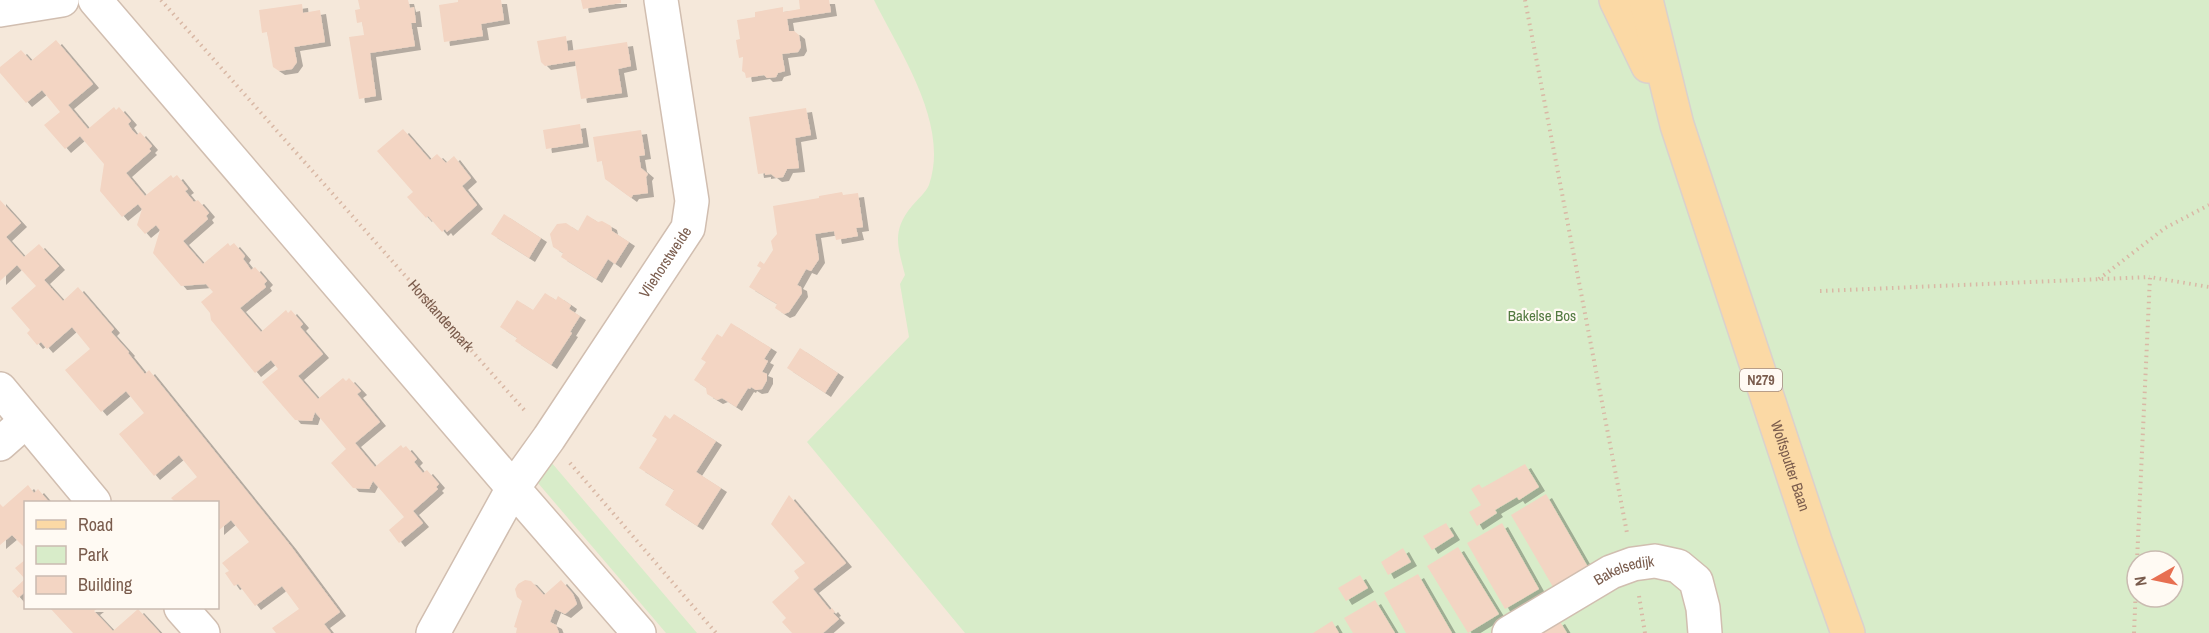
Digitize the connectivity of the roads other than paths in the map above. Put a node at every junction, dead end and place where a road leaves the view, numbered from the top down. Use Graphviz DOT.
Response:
graph roads {
  1 [pos="62,0"];
  2 [pos="95,0"];
  3 [pos="661,0"];
  4 [pos="1616,0"];
  5 [pos="1646,0"];
  6 [pos="0,10"];
  7 [pos="1677,125"];
  8 [pos="0,389"];
  9 [pos="26,421"];
  10 [pos="0,444"];
  11 [pos="513,489"];
  12 [pos="93,501"];
  13 [pos="182,609"];
  14 [pos="434,632"];
  15 [pos="202,633"];
  16 [pos="639,633"];
  17 [pos="1509,633"];
  18 [pos="1705,633"];
  19 [pos="1848,633"];
  1 -- 6 [label="street"];
  2 -- 11 [label="street"];
  3 -- 11 [label="street, Vliehorstweide"];
  4 -- 7 [label="main road, Wolfsputter Baan / N279"];
  5 -- 7 [label="main road, Wolfsputter Baan / N279"];
  7 -- 19 [label="main road, Wolfsputter Baan / N279"];
  8 -- 9 [label="street"];
  9 -- 10 [label="street"];
  9 -- 12 [label="street"];
  11 -- 14 [label="street"];
  11 -- 16 [label="street"];
  13 -- 15 [label="street"];
  17 -- 18 [label="street, Bakelsedijk"];
}
